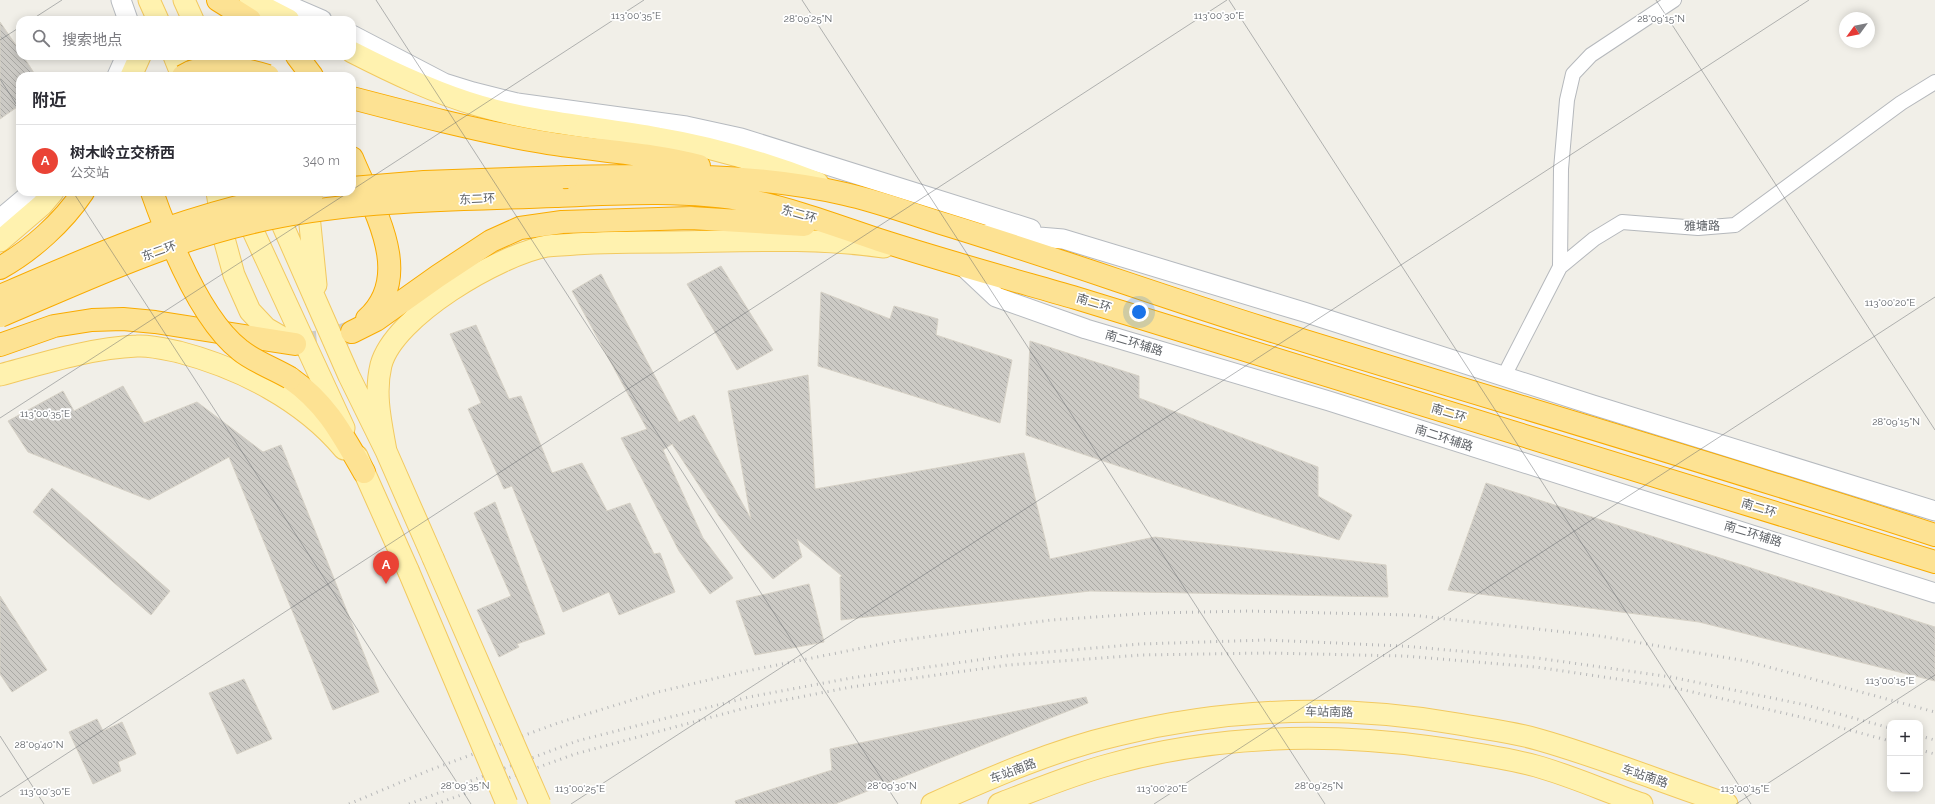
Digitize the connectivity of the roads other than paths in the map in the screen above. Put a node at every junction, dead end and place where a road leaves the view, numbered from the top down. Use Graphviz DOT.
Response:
graph roads {
  1 [pos="121,0"];
  2 [pos="132,0"];
  3 [pos="142,0"];
  4 [pos="149,0"];
  5 [pos="184,0"];
  6 [pos="218,0"];
  7 [pos="276,0"];
  8 [pos="1674,0"];
  9 [pos="252,8"];
  10 [pos="127,16"];
  11 [pos="133,16"];
  12 [pos="144,16"];
  13 [pos="156,16"];
  14 [pos="191,16"];
  15 [pos="277,16"];
  16 [pos="313,16"];
  17 [pos="356,37"];
  18 [pos="356,54"];
  19 [pos="176,60"];
  20 [pos="211,60"];
  21 [pos="300,60"];
  22 [pos="181,72"];
  23 [pos="194,72"];
  24 [pos="215,72"];
  25 [pos="248,72"];
  26 [pos="309,72"];
  27 [pos="1935,82"];
  28 [pos="356,99"];
  29 [pos="356,168"];
  30 [pos="756,181"];
  31 [pos="356,188"];
  32 [pos="846,194"];
  33 [pos="27,196"];
  34 [pos="50,196"];
  35 [pos="80,196"];
  36 [pos="153,196"];
  37 [pos="218,196"];
  38 [pos="237,196"];
  39 [pos="270,196"];
  40 [pos="284,196"];
  41 [pos="306,196"];
  42 [pos="0,219"];
  43 [pos="845,228"];
  44 [pos="970,232"];
  45 [pos="1063,238"];
  46 [pos="0,241"];
  47 [pos="917,252"];
  48 [pos="963,266"];
  49 [pos="1560,267"];
  50 [pos="0,268"];
  51 [pos="0,296"];
  52 [pos="318,306"];
  53 [pos="0,316"];
  54 [pos="295,344"];
  55 [pos="0,345"];
  56 [pos="0,375"];
  57 [pos="1504,376"];
  58 [pos="386,450"];
  59 [pos="364,472"];
  60 [pos="1935,511"];
  61 [pos="1935,535"];
  62 [pos="1935,562"];
  63 [pos="1935,593"];
  64 [pos="507,804"];
  65 [pos="540,804"];
  66 [pos="932,804"];
  67 [pos="999,804"];
  68 [pos="1642,804"];
  69 [pos="1728,804"];
  1 -- 10 [label="main road"];
  2 -- 11 [label="main road"];
  3 -- 12 [label="main road"];
  4 -- 13 [label="main road"];
  5 -- 14 [label="main road"];
  6 -- 9 [label="highway"];
  7 -- 16 [label="main road"];
  8 -- 49 [label="street"];
  9 -- 15 [label="main road"];
  17 -- 45 [label="main road"];
  18 -- 32 [label="main road"];
  19 -- 22 [label="main road"];
  20 -- 24 [label="main road"];
  21 -- 26 [label="highway"];
  23 -- 25 [label="highway, bridge"];
  27 -- 49 [label="street, 雅塘路"];
  28 -- 30 [label="highway"];
  29 -- 43 [label="highway"];
  30 -- 31 [label="highway, 东二环, bridge"];
  30 -- 32 [label="highway, 东二环"];
  32 -- 44 [label="highway, 东二环"];
  33 -- 42 [label="main road"];
  34 -- 46 [label="main road"];
  35 -- 50 [label="highway"];
  36 -- 59 [label="highway, bridge"];
  37 -- 54 [label="main road"];
  38 -- 59 [label="main road"];
  39 -- 52 [label="main road"];
  40 -- 51 [label="highway, 东二环, bridge"];
  41 -- 52 [label="main road, bridge"];
  43 -- 47 [label="highway, 东二环"];
  43 -- 53 [label="highway, 东二环, bridge"];
  44 -- 45 [label="main road"];
  44 -- 61 [label="highway"];
  45 -- 57 [label="main road"];
  47 -- 48 [label="highway, 东二环"];
  47 -- 58 [label="main road"];
  48 -- 62 [label="highway, 南二环"];
  48 -- 63 [label="main road, 南二环辅路"];
  49 -- 57 [label="street, 雅塘路"];
  52 -- 58 [label="main road"];
  54 -- 55 [label="highway"];
  56 -- 59 [label="main road"];
  57 -- 60 [label="main road"];
  58 -- 65 [label="main road, bridge"];
  59 -- 64 [label="main road, bridge"];
  66 -- 69 [label="main road, 车站南路"];
  67 -- 68 [label="main road"];
}
